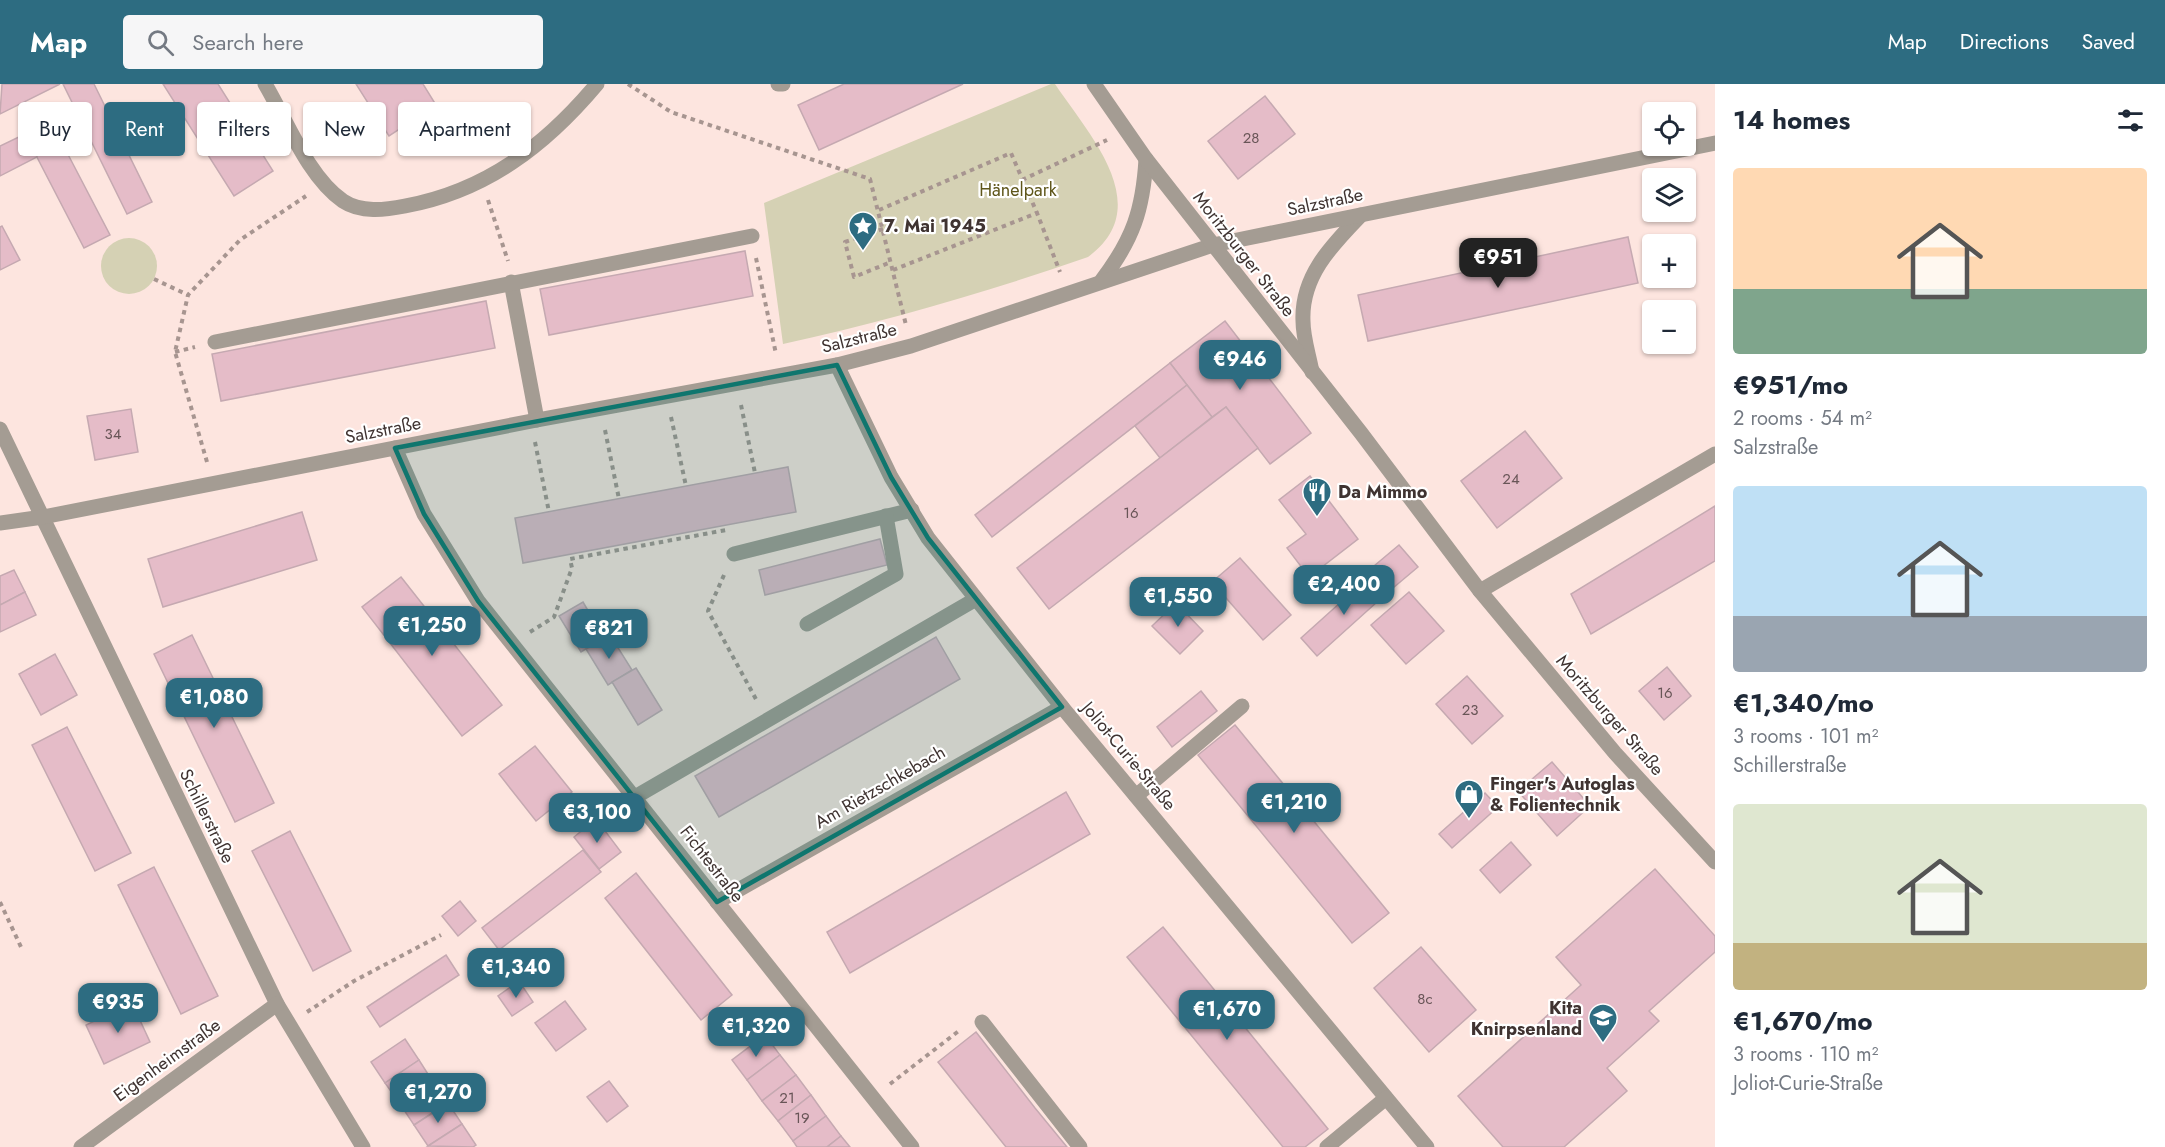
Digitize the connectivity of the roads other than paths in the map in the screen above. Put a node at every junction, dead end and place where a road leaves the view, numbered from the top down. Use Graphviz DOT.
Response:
graph roads {
  1 [pos="266,84"];
  2 [pos="597,84"];
  3 [pos="1094,84"];
  4 [pos="1715,143"];
  5 [pos="1146,159"];
  6 [pos="1361,215"];
  7 [pos="752,236"];
  8 [pos="1213,245"];
  9 [pos="1102,280"];
  10 [pos="512,282"];
  11 [pos="215,342"];
  12 [pos="837,365"];
  13 [pos="1312,372"];
  14 [pos="534,420"];
  15 [pos="0,429"];
  16 [pos="395,448"];
  17 [pos="1715,454"];
  18 [pos="912,510"];
  19 [pos="886,516"];
  20 [pos="43,517"];
  21 [pos="0,523"];
  22 [pos="734,554"];
  23 [pos="1480,591"];
  24 [pos="976,599"];
  25 [pos="807,624"];
  26 [pos="1242,706"];
  27 [pos="1062,707"];
  28 [pos="1136,796"];
  29 [pos="635,797"];
  30 [pos="1715,862"];
  31 [pos="717,902"];
  32 [pos="277,1004"];
  33 [pos="982,1022"];
  34 [pos="1386,1098"];
  35 [pos="81,1147"];
  36 [pos="363,1147"];
  37 [pos="912,1147"];
  38 [pos="1080,1147"];
  39 [pos="1327,1147"];
  40 [pos="1427,1147"];
  1 -- 2 [label="street"];
  3 -- 5 [label="street, Moritzburger Straße"];
  4 -- 6 [label="street, Salzstraße"];
  5 -- 8 [label="street, Moritzburger Straße"];
  5 -- 9 [label="street"];
  6 -- 8 [label="street, Salzstraße"];
  6 -- 13 [label="street, Moritzburger Straße"];
  7 -- 10 [label="street"];
  8 -- 9 [label="street, Salzstraße"];
  8 -- 13 [label="street, Moritzburger Straße"];
  9 -- 12 [label="street, Salzstraße"];
  10 -- 11 [label="street"];
  10 -- 14 [label="street"];
  12 -- 14 [label="street, Salzstraße"];
  12 -- 18 [label="street, Joliot-Curie-Straße"];
  13 -- 23 [label="street, Moritzburger Straße"];
  14 -- 16 [label="street, Salzstraße"];
  15 -- 20 [label="street, Schillerstraße"];
  16 -- 20 [label="street, Salzstraße"];
  16 -- 29 [label="street, Fichtestraße"];
  17 -- 23 [label="street"];
  18 -- 19 [label="street"];
  18 -- 24 [label="street, Joliot-Curie-Straße"];
  19 -- 22 [label="street"];
  19 -- 25 [label="street"];
  20 -- 21 [label="street, Salzstraße"];
  20 -- 32 [label="street, Schillerstraße"];
  23 -- 30 [label="street, Moritzburger Straße"];
  24 -- 27 [label="street, Joliot-Curie-Straße"];
  24 -- 29 [label="street"];
  26 -- 28 [label="street"];
  27 -- 28 [label="street, Joliot-Curie-Straße"];
  27 -- 31 [label="street, Am Rietzschkebach"];
  28 -- 34 [label="street, Joliot-Curie-Straße"];
  29 -- 31 [label="street, Fichtestraße"];
  31 -- 37 [label="street, Fichtestraße"];
  32 -- 35 [label="street, Eigenheimstraße"];
  32 -- 36 [label="street, Schillerstraße"];
  33 -- 38 [label="street"];
  34 -- 39 [label="street"];
  34 -- 40 [label="street, Joliot-Curie-Straße"];
}
